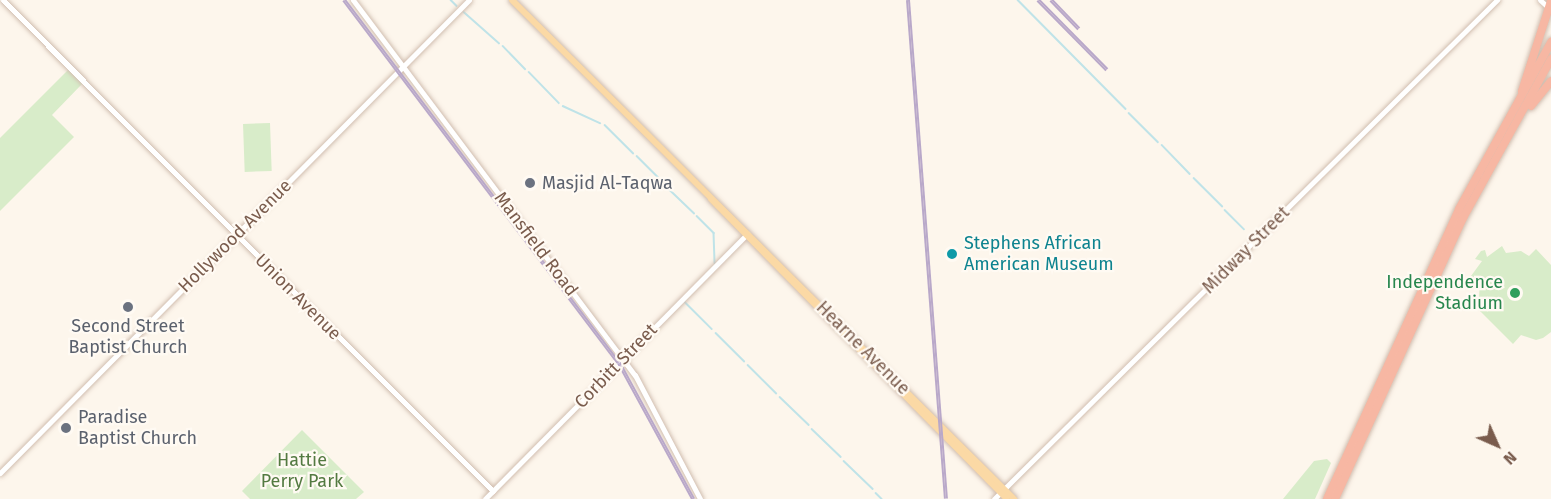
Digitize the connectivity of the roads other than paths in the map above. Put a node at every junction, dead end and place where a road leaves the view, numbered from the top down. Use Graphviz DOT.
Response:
graph roads {
  1 [pos="3,0"];
  2 [pos="353,0"];
  3 [pos="470,0"];
  4 [pos="512,0"];
  5 [pos="1497,0"];
  6 [pos="1540,0"];
  7 [pos="1550,5"];
  8 [pos="1551,42"];
  9 [pos="1551,59"];
  10 [pos="402,68"];
  11 [pos="1551,81"];
  12 [pos="1517,115"];
  13 [pos="236,235"];
  14 [pos="746,235"];
  15 [pos="623,359"];
  16 [pos="0,473"];
  17 [pos="493,491"];
  18 [pos="1002,491"];
  19 [pos="485,499"];
  20 [pos="700,499"];
  21 [pos="994,499"];
  22 [pos="1007,499"];
  23 [pos="1014,499"];
  24 [pos="1327,499"];
  25 [pos="1335,499"];
  1 -- 13 [label="street, Union Avenue"];
  2 -- 10 [label="main road, Mansfield Road"];
  3 -- 10 [label="main road, Hollywood Avenue"];
  4 -- 14 [label="main road, Hearne Avenue"];
  5 -- 18 [label="street, Midway Street"];
  6 -- 7 [label="main road"];
  7 -- 12 [label="highway"];
  8 -- 12 [label="highway"];
  9 -- 12 [label="highway"];
  10 -- 13 [label="main road, Hollywood Avenue"];
  10 -- 15 [label="main road, Mansfield Road"];
  11 -- 12 [label="highway"];
  12 -- 24 [label="highway"];
  12 -- 25 [label="highway"];
  13 -- 16 [label="main road, Hollywood Avenue"];
  13 -- 17 [label="street, Union Avenue"];
  14 -- 15 [label="street, Corbitt Street"];
  14 -- 18 [label="main road, Hearne Avenue"];
  15 -- 17 [label="street, Corbitt Street"];
  15 -- 20 [label="main road, Mansfield Road"];
  17 -- 19 [label="street, Corbitt Street"];
  18 -- 21 [label="street, Midway Street"];
  18 -- 22 [label="main road, Hearne Avenue"];
  18 -- 23 [label="main road, Hearne Avenue"];
}
